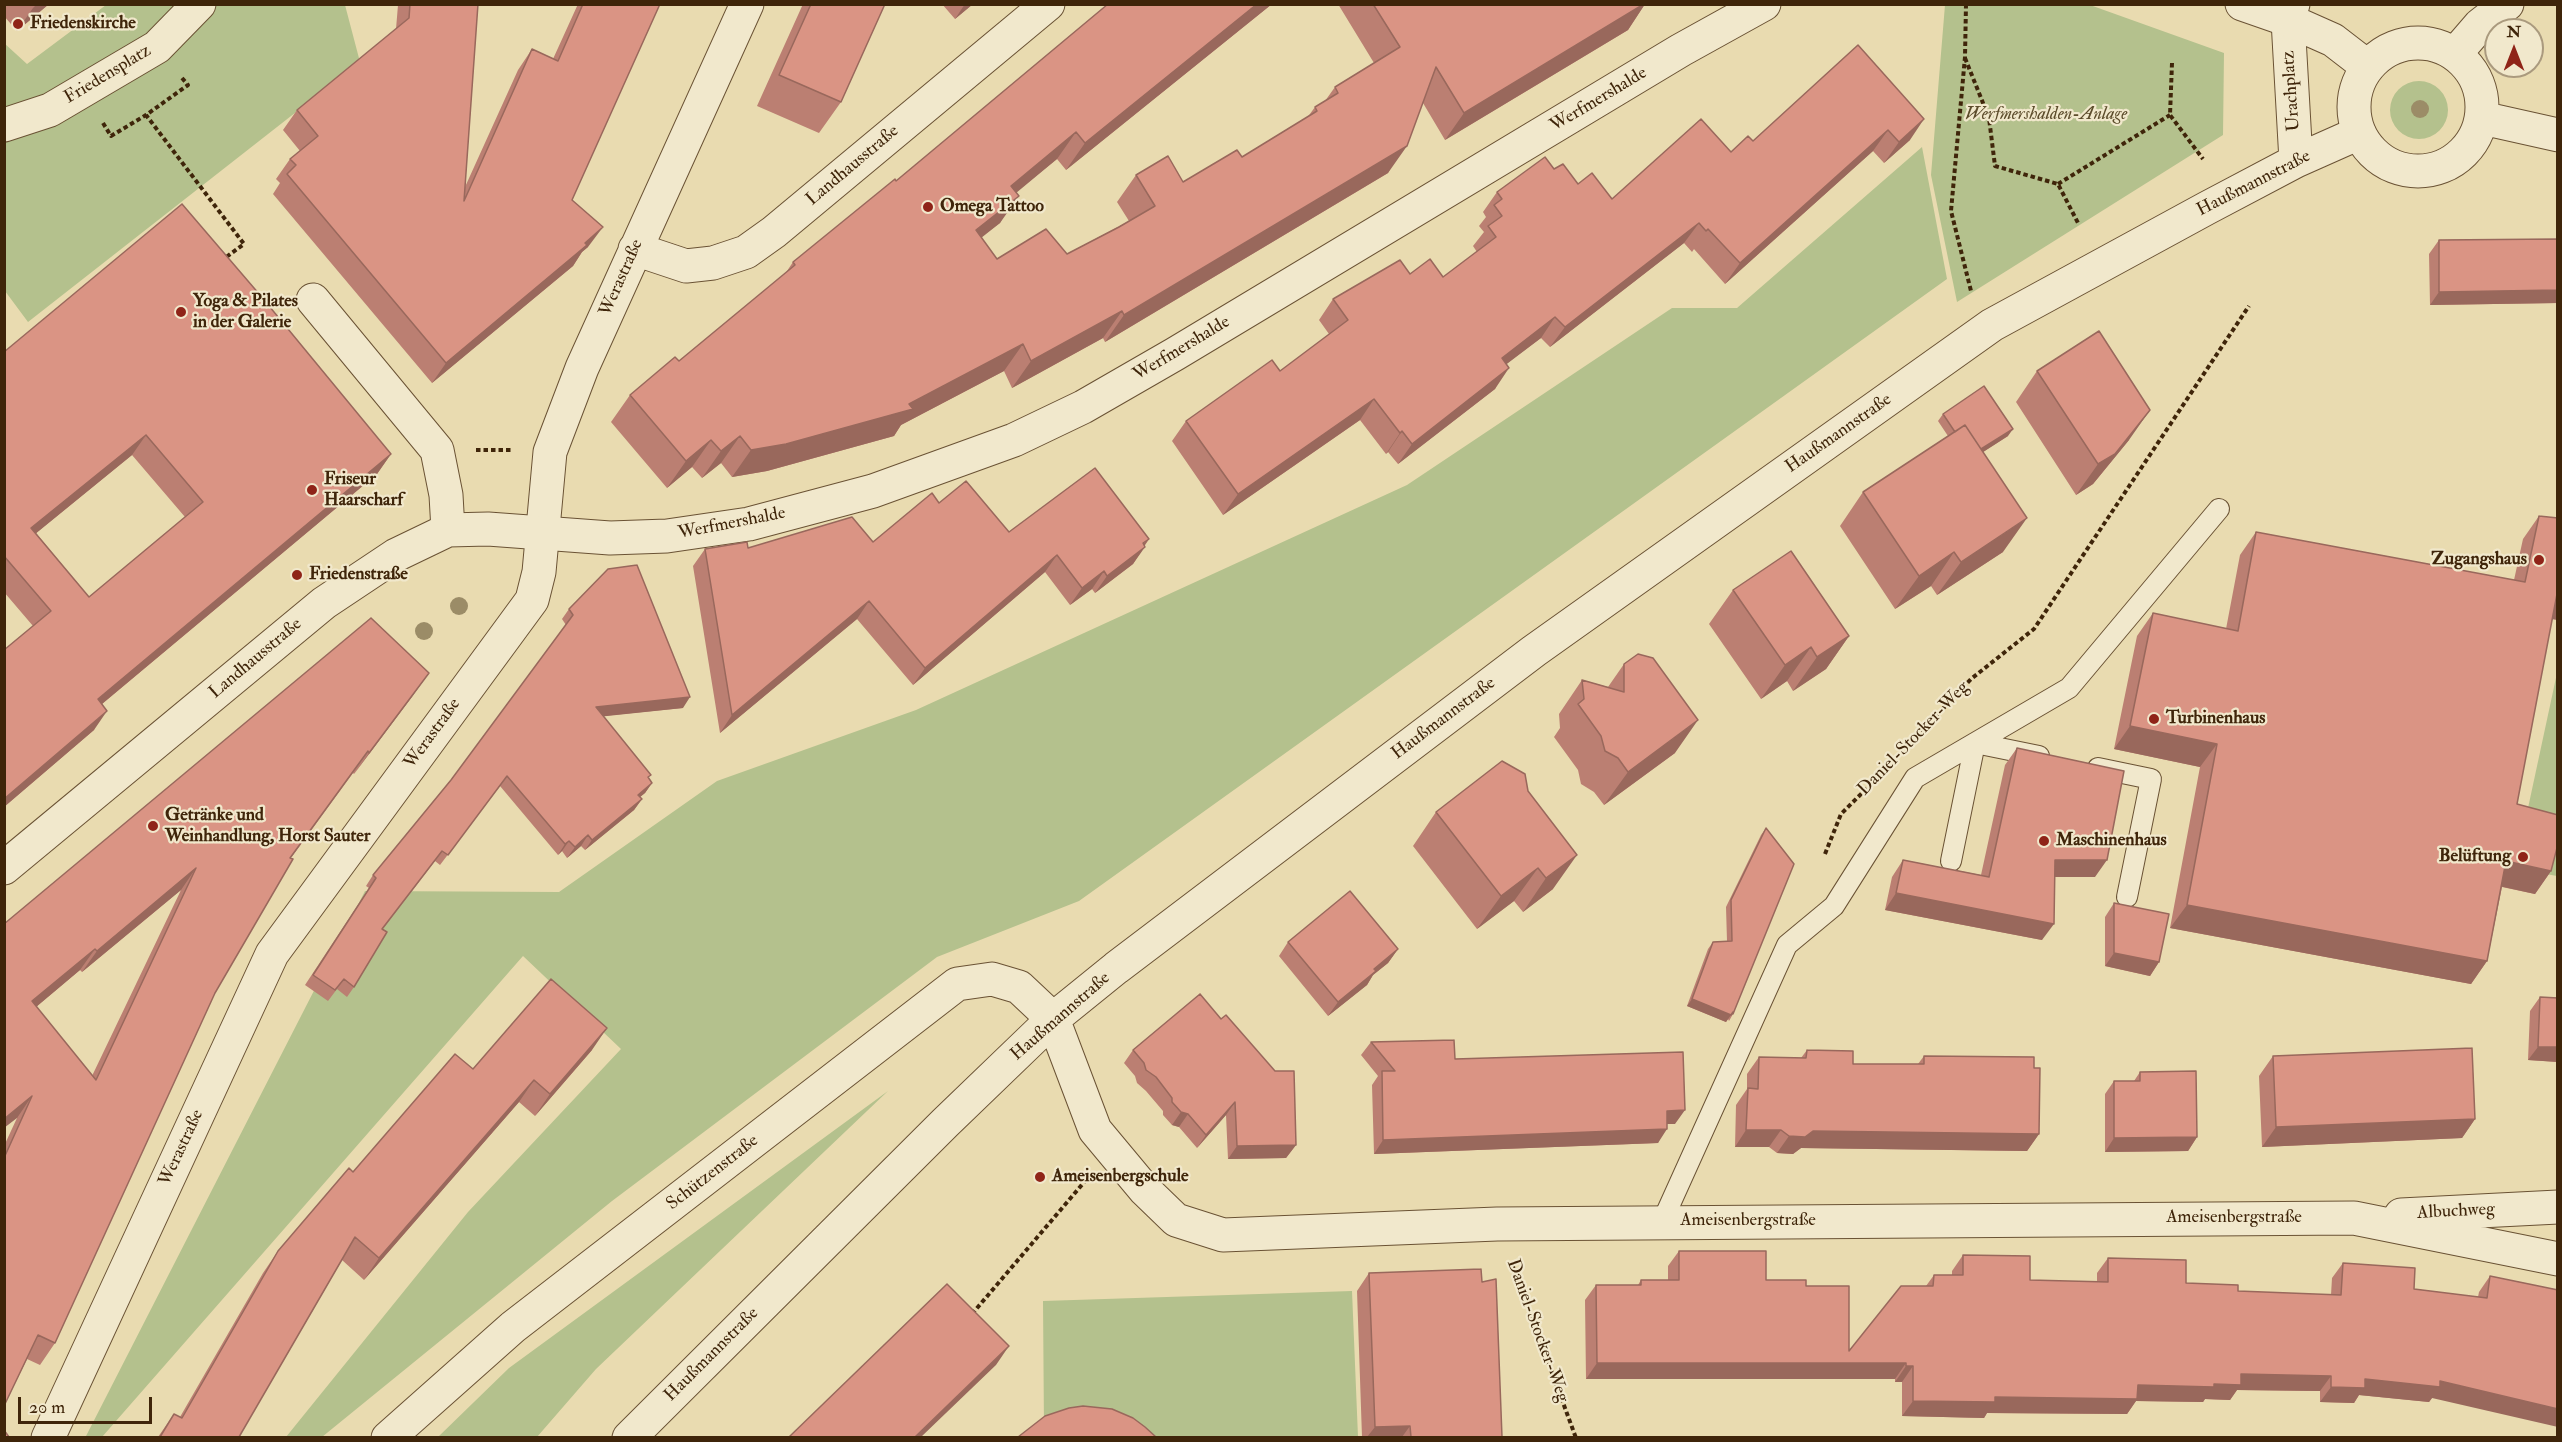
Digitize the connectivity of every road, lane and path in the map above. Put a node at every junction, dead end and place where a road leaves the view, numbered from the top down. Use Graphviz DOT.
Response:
graph roads {
  1 [pos="199,4"];
  2 [pos="747,4"];
  3 [pos="1048,4"];
  4 [pos="1764,4"];
  5 [pos="1966,4"];
  6 [pos="2242,4"];
  7 [pos="2507,4"];
  8 [pos="2291,12"];
  9 [pos="2455,54"];
  10 [pos="1965,57"];
  11 [pos="2172,63"];
  12 [pos="2368,67"];
  13 [pos="188,85"];
  14 [pos="146,115"];
  15 [pos="2170,116"];
  16 [pos="2482,118"];
  17 [pos="4,125"];
  18 [pos="2360,133"];
  19 [pos="2558,135"];
  20 [pos="111,136"];
  21 [pos="2203,159"];
  22 [pos="2296,161"];
  23 [pos="2058,184"];
  24 [pos="2078,223"];
  25 [pos="635,249"];
  26 [pos="218,263"];
  27 [pos="313,300"];
  28 [pos="2249,306"];
  29 [pos="1992,325"];
  30 [pos="437,450"];
  31 [pos="550,452"];
  32 [pos="2219,509"];
  33 [pos="448,530"];
  34 [pos="542,534"];
  35 [pos="1914,738"];
  36 [pos="1975,743"];
  37 [pos="2057,760"];
  38 [pos="2081,764"];
  39 [pos="1874,780"];
  40 [pos="1823,858"];
  41 [pos="1951,861"];
  42 [pos="4,868"];
  43 [pos="2127,897"];
  44 [pos="1053,1020"];
  45 [pos="1112,1150"];
  46 [pos="2558,1207"];
  47 [pos="2354,1218"];
  48 [pos="1662,1222"];
  49 [pos="1497,1224"];
  50 [pos="2558,1259"];
  51 [pos="966,1321"];
  52 [pos="48,1437"];
  53 [pos="388,1437"];
  54 [pos="629,1437"];
  55 [pos="1576,1437"];
  1 -- 17 [label="street, Friedensplatz"];
  2 -- 25 [label="street, Werastraße"];
  3 -- 25 [label="street, Landhausstraße"];
  4 -- 34 [label="street, Werfmershalde"];
  5 -- 10 [label="path"];
  6 -- 8 [label="street"];
  7 -- 9 [label="street"];
  8 -- 12 [label="street"];
  8 -- 22 [label="street, Urachplatz"];
  9 -- 12 [label="street"];
  9 -- 16 [label="street"];
  10 -- 23 [label="path"];
  10 -- 29 [label="path"];
  11 -- 15 [label="path"];
  12 -- 18 [label="street"];
  13 -- 14 [label="path"];
  14 -- 20 [label="path"];
  14 -- 26 [label="path"];
  15 -- 21 [label="path"];
  15 -- 23 [label="path"];
  16 -- 18 [label="street"];
  16 -- 19 [label="street"];
  18 -- 22 [label="street, Haußmannstraße"];
  22 -- 29 [label="street, Haußmannstraße"];
  23 -- 24 [label="path"];
  25 -- 31 [label="street, Werastraße"];
  27 -- 30 [label="street"];
  28 -- 35 [label="path, Daniel-Stocker-Weg"];
  29 -- 44 [label="street, Haußmannstraße"];
  30 -- 31 [label="path"];
  30 -- 33 [label="street"];
  31 -- 34 [label="street, Werastraße"];
  32 -- 36 [label="lane"];
  33 -- 34 [label="street, Landhausstraße"];
  33 -- 42 [label="street, Landhausstraße"];
  34 -- 52 [label="street, Werastraße"];
  36 -- 37 [label="lane"];
  36 -- 41 [label="lane"];
  36 -- 48 [label="lane"];
  38 -- 43 [label="lane"];
  39 -- 40 [label="path, Daniel-Stocker-Weg"];
  44 -- 45 [label="street, Ameisenbergstraße"];
  44 -- 53 [label="street, Schützenstraße"];
  44 -- 54 [label="street, Haußmannstraße"];
  45 -- 49 [label="street, Ameisenbergstraße"];
  45 -- 51 [label="path"];
  46 -- 47 [label="street, Albuchweg"];
  47 -- 48 [label="street, Ameisenbergstraße"];
  47 -- 50 [label="street, Ameisenbergstraße"];
  48 -- 49 [label="street, Ameisenbergstraße"];
  49 -- 55 [label="path, Daniel-Stocker-Weg"];
}
